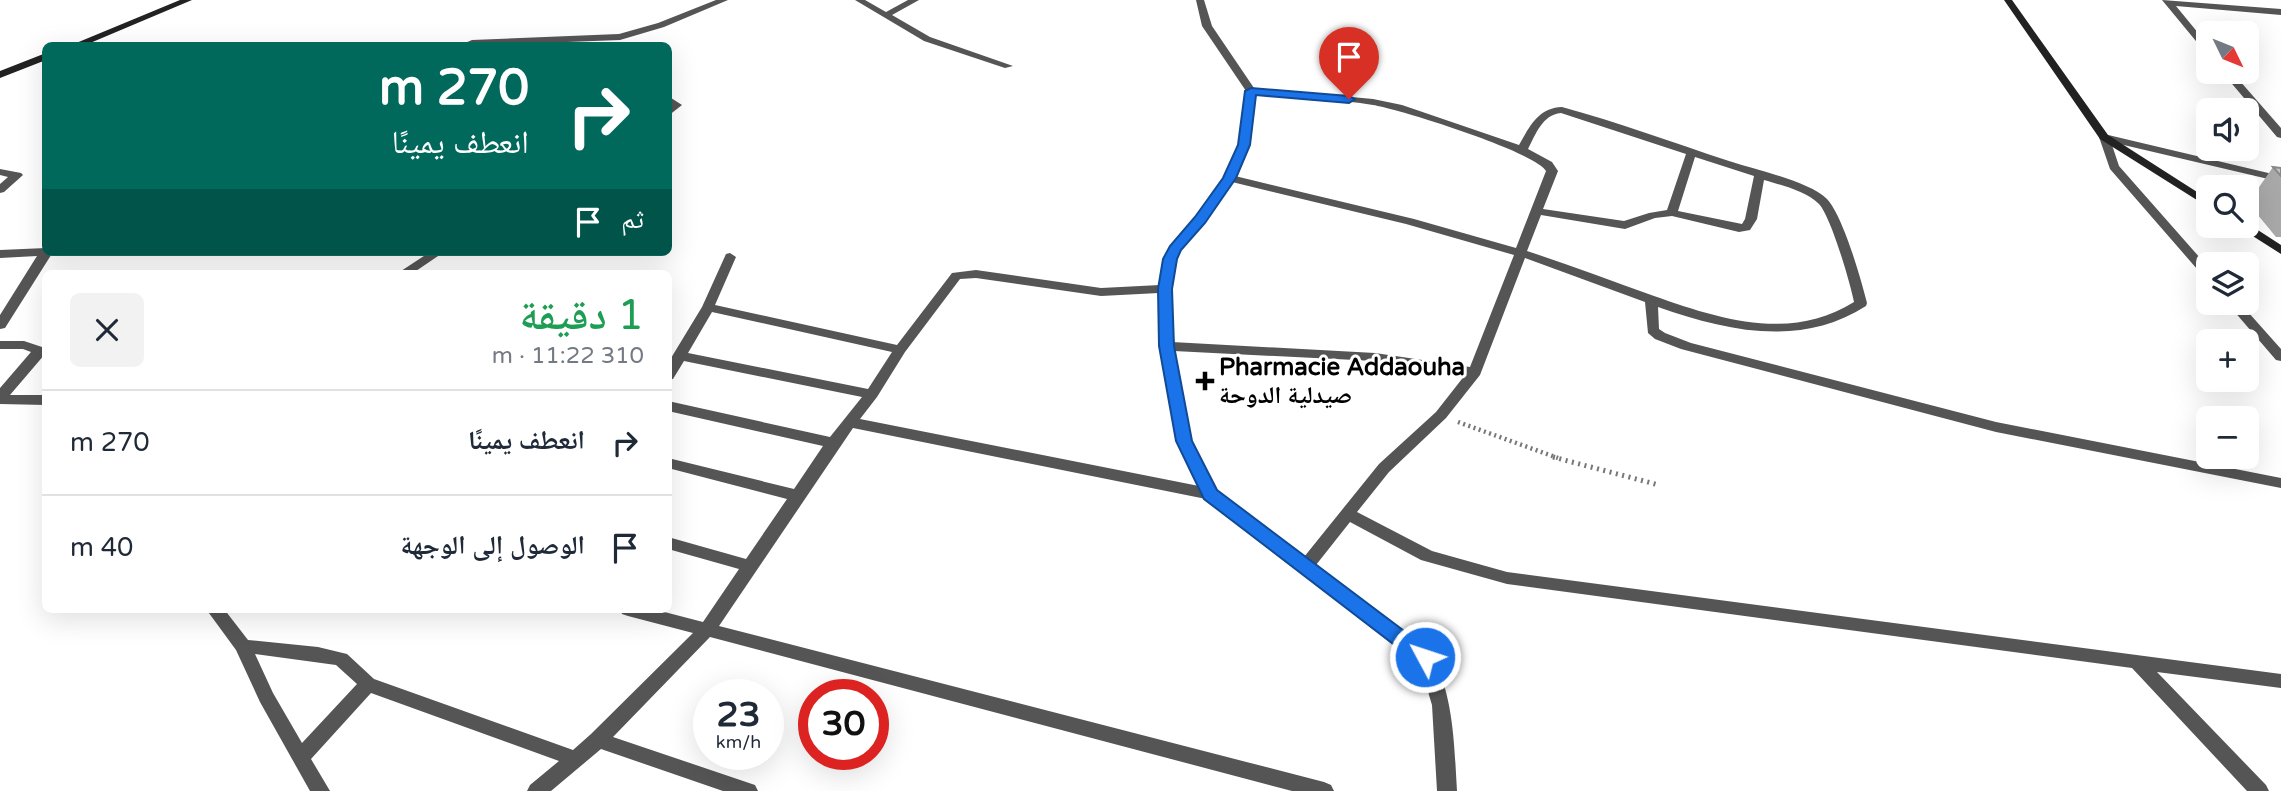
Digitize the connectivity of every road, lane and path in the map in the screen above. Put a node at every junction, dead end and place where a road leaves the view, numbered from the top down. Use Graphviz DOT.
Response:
graph roads {
  1 [pos="188,0"];
  2 [pos="724,0"];
  3 [pos="859,0"];
  4 [pos="915,0"];
  5 [pos="1200,0"];
  6 [pos="2008,0"];
  7 [pos="2167,1"];
  8 [pos="2281,12"];
  9 [pos="886,15"];
  10 [pos="2196,36"];
  11 [pos="83,42"];
  12 [pos="526,42"];
  13 [pos="42,59"];
  14 [pos="1009,66"];
  15 [pos="0,75"];
  16 [pos="2237,84"];
  17 [pos="1251,91"];
  18 [pos="2281,135"];
  19 [pos="2104,137"];
  20 [pos="1522,150"];
  21 [pos="1692,151"];
  22 [pos="0,172"];
  23 [pos="1760,173"];
  24 [pos="1229,178"];
  25 [pos="2281,179"];
  26 [pos="0,190"];
  27 [pos="2196,196"];
  28 [pos="1537,211"];
  29 [pos="1672,213"];
  30 [pos="2259,236"];
  31 [pos="2281,250"];
  32 [pos="1520,252"];
  33 [pos="42,253"];
  34 [pos="0,254"];
  35 [pos="44,256"];
  36 [pos="432,256"];
  37 [pos="730,257"];
  38 [pos="2196,260"];
  39 [pos="409,270"];
  40 [pos="1165,289"];
  41 [pos="1651,299"];
  42 [pos="708,307"];
  43 [pos="2244,315"];
  44 [pos="0,325"];
  45 [pos="0,345"];
  46 [pos="1166,346"];
  47 [pos="900,350"];
  48 [pos="682,356"];
  49 [pos="2281,357"];
  50 [pos="672,370"];
  51 [pos="1475,372"];
  52 [pos="872,394"];
  53 [pos="0,398"];
  54 [pos="42,400"];
  55 [pos="672,407"];
  56 [pos="1441,415"];
  57 [pos="849,422"];
  58 [pos="833,443"];
  59 [pos="672,464"];
  60 [pos="2281,483"];
  61 [pos="1659,485"];
  62 [pos="1210,494"];
  63 [pos="798,496"];
  64 [pos="1346,513"];
  65 [pos="672,544"];
  66 [pos="751,566"];
  67 [pos="1305,567"];
  68 [pos="217,613"];
  69 [pos="642,613"];
  70 [pos="706,631"];
  71 [pos="243,646"];
  72 [pos="2137,662"];
  73 [pos="2281,681"];
  74 [pos="368,684"];
  75 [pos="597,740"];
  76 [pos="302,756"];
  77 [pos="573,758"];
  78 [pos="320,791"];
  79 [pos="537,791"];
  80 [pos="748,791"];
  81 [pos="1324,791"];
  82 [pos="1447,791"];
  83 [pos="2259,791"];
  1 -- 11 [label="street"];
  2 -- 12 [label="street"];
  3 -- 9 [label="street"];
  4 -- 9 [label="street"];
  5 -- 17 [label="street"];
  6 -- 19 [label="street"];
  7 -- 8 [label="street"];
  7 -- 10 [label="street"];
  9 -- 14 [label="street"];
  13 -- 15 [label="street"];
  16 -- 18 [label="street"];
  17 -- 20 [label="street"];
  17 -- 24 [label="street"];
  19 -- 25 [label="street"];
  19 -- 27 [label="street"];
  19 -- 38 [label="street"];
  20 -- 21 [label="street"];
  20 -- 28 [label="street"];
  21 -- 23 [label="street"];
  21 -- 29 [label="street"];
  22 -- 26 [label="street"];
  23 -- 29 [label="street"];
  23 -- 41 [label="street"];
  24 -- 32 [label="street"];
  24 -- 40 [label="street"];
  28 -- 29 [label="street"];
  28 -- 32 [label="street"];
  30 -- 31 [label="street"];
  32 -- 41 [label="street"];
  32 -- 51 [label="street"];
  33 -- 34 [label="street"];
  35 -- 44 [label="street"];
  36 -- 39 [label="street"];
  37 -- 42 [label="street"];
  40 -- 46 [label="street"];
  40 -- 47 [label="street"];
  41 -- 60 [label="street"];
  42 -- 47 [label="street"];
  42 -- 48 [label="street"];
  43 -- 49 [label="street"];
  45 -- 53 [label="street"];
  46 -- 51 [label="street"];
  46 -- 62 [label="street"];
  47 -- 52 [label="street"];
  48 -- 50 [label="street"];
  48 -- 52 [label="street"];
  51 -- 56 [label="street"];
  52 -- 57 [label="street"];
  53 -- 54 [label="street"];
  55 -- 58 [label="street"];
  56 -- 61 [label="path"];
  56 -- 64 [label="street"];
  57 -- 58 [label="street"];
  57 -- 62 [label="street"];
  58 -- 63 [label="street"];
  59 -- 63 [label="street"];
  62 -- 67 [label="street"];
  63 -- 66 [label="street"];
  64 -- 67 [label="street"];
  64 -- 72 [label="street"];
  65 -- 66 [label="street"];
  66 -- 70 [label="street"];
  67 -- 82 [label="street"];
  68 -- 71 [label="street"];
  69 -- 70 [label="street"];
  70 -- 75 [label="street"];
  70 -- 81 [label="street"];
  71 -- 74 [label="street"];
  71 -- 76 [label="street"];
  72 -- 73 [label="street"];
  72 -- 83 [label="street"];
  74 -- 76 [label="street"];
  74 -- 77 [label="street"];
  75 -- 77 [label="street"];
  75 -- 80 [label="street"];
  76 -- 78 [label="street"];
  77 -- 79 [label="street"];
}
